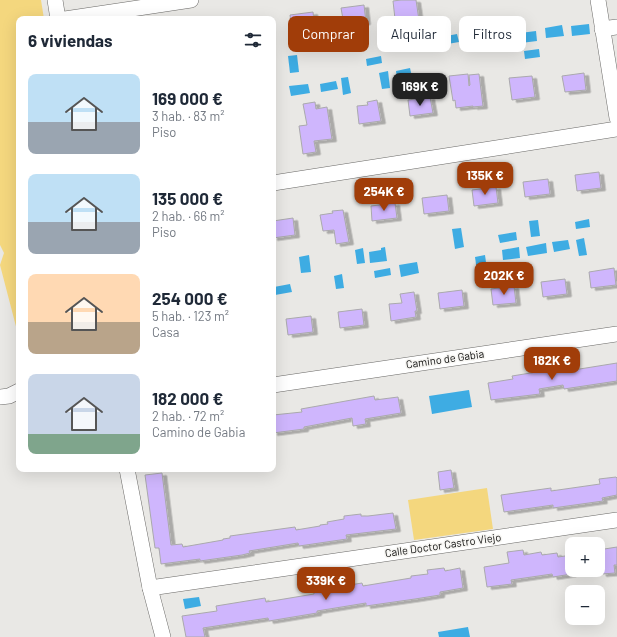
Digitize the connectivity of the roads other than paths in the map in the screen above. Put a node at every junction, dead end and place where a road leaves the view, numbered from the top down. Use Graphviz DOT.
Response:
graph roads {
  1 [pos="55,0"];
  2 [pos="191,0"];
  3 [pos="598,0"];
  4 [pos="58,16"];
  5 [pos="85,16"];
  6 [pos="610,28"];
  7 [pos="617,118"];
  8 [pos="617,129"];
  9 [pos="276,183"];
  10 [pos="617,334"];
  11 [pos="276,385"];
  12 [pos="127,472"];
  13 [pos="617,520"];
  14 [pos="150,588"];
  15 [pos="163,637"];
  1 -- 4 [label="street"];
  2 -- 5 [label="street"];
  3 -- 6 [label="street"];
  6 -- 7 [label="street"];
  8 -- 9 [label="street"];
  10 -- 11 [label="street, Camino de Gabia"];
  12 -- 14 [label="street"];
  13 -- 14 [label="street, Calle Doctor Castro Viejo"];
  14 -- 15 [label="street"];
}
